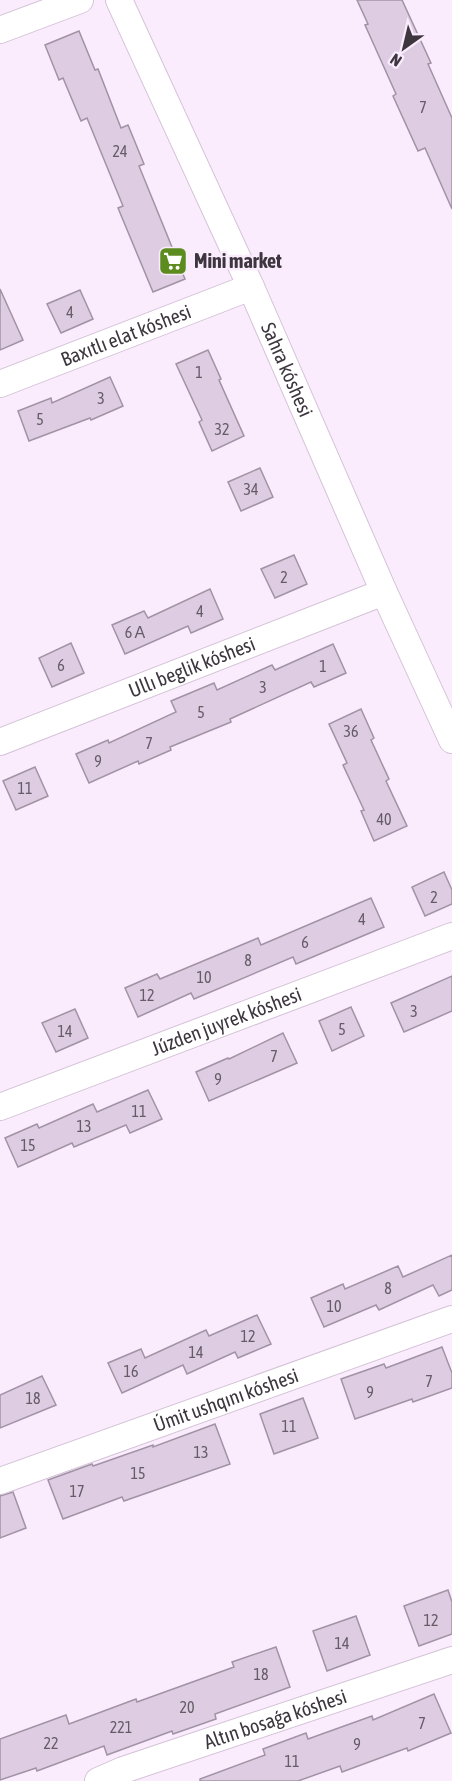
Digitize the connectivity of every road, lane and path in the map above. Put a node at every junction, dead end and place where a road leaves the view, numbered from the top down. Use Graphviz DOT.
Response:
graph roads {
  1 [pos="80,0"];
  2 [pos="119,0"];
  3 [pos="0,30"];
  4 [pos="251,287"];
  5 [pos="0,384"];
  6 [pos="384,592"];
  7 [pos="452,740"];
  8 [pos="0,742"];
  9 [pos="452,936"];
  10 [pos="0,1107"];
  11 [pos="452,1319"];
  12 [pos="0,1480"];
  13 [pos="452,1660"];
  14 [pos="98,1781"];
  1 -- 3 [label="street"];
  2 -- 4 [label="street, Sahra kóshesi"];
  4 -- 5 [label="street, Baxıtlı elat kóshesi"];
  4 -- 6 [label="street, Sahra kóshesi"];
  6 -- 7 [label="street, Sahra kóshesi"];
  6 -- 8 [label="street, Ullı beglik kóshesi"];
  9 -- 10 [label="street, Júzden juyrek kóshesi"];
  11 -- 12 [label="street, Úmit ushqını kóshesi"];
  13 -- 14 [label="street, Altın bosaǵa kóshesi"];
}
